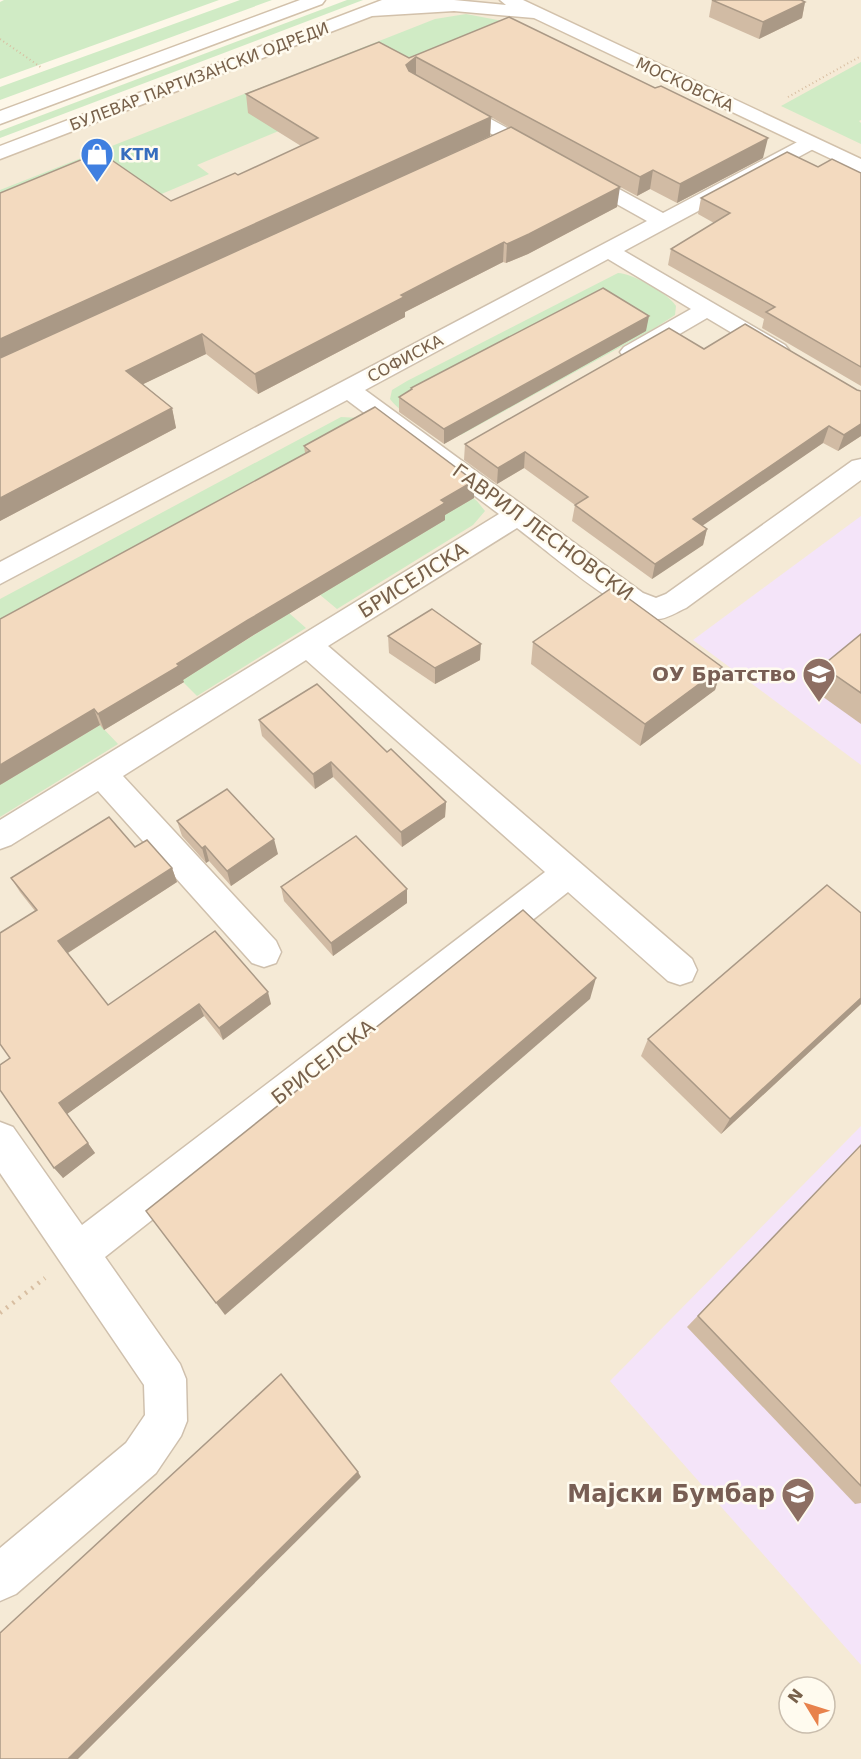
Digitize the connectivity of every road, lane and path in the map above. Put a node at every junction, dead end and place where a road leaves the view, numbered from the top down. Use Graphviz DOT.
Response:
graph roads {
  1 [pos="398,0"];
  2 [pos="509,0"];
  3 [pos="531,0"];
  4 [pos="313,1"];
  5 [pos="543,16"];
  6 [pos="346,19"];
  7 [pos="0,39"];
  8 [pos="861,56"];
  9 [pos="42,68"];
  10 [pos="438,96"];
  11 [pos="756,117"];
  12 [pos="0,118"];
  13 [pos="510,136"];
  14 [pos="810,142"];
  15 [pos="488,146"];
  16 [pos="0,153"];
  17 [pos="861,167"];
  18 [pos="663,221"];
  19 [pos="608,250"];
  20 [pos="707,309"];
  21 [pos="616,361"];
  22 [pos="800,363"];
  23 [pos="348,389"];
  24 [pos="861,467"];
  25 [pos="518,515"];
  26 [pos="0,574"];
  27 [pos="308,645"];
  28 [pos="101,773"];
  29 [pos="0,836"];
  30 [pos="568,873"];
  31 [pos="264,952"];
  32 [pos="680,970"];
  33 [pos="0,1140"];
  34 [pos="79,1252"];
  35 [pos="0,1312"];
  36 [pos="0,1578"];
  1 -- 6 [label="street, БУЛЕВАР ПАРТИЗАНСКИ ОДРЕДИ"];
  2 -- 5 [label="street, МОСКОВСКА"];
  3 -- 5 [label="street"];
  4 -- 12 [label="street, БУЛЕВАР ПАРТИЗАНСКИ ОДРЕДИ"];
  5 -- 6 [label="street"];
  5 -- 11 [label="street, МОСКОВСКА"];
  6 -- 16 [label="street, БУЛЕВАР ПАРТИЗАНСКИ ОДРЕДИ"];
  7 -- 9 [label="path"];
  8 -- 11 [label="path"];
  10 -- 13 [label="street"];
  11 -- 14 [label="street, МОСКОВСКА"];
  13 -- 15 [label="street"];
  13 -- 18 [label="street"];
  14 -- 17 [label="street, МОСКОВСКА"];
  14 -- 18 [label="street, СОФИСКА"];
  18 -- 19 [label="street, СОФИСКА"];
  19 -- 20 [label="street"];
  19 -- 23 [label="street, СОФИСКА"];
  20 -- 21 [label="street"];
  20 -- 22 [label="street"];
  23 -- 25 [label="street, ГАВРИЛ ЛЕСНОВСКИ"];
  23 -- 26 [label="street, СОФИСКА"];
  24 -- 25 [label="street, ГАВРИЛ ЛЕСНОВСКИ"];
  25 -- 27 [label="street, БРИСЕЛСКА"];
  27 -- 28 [label="street, БРИСЕЛСКА"];
  27 -- 30 [label="street"];
  28 -- 29 [label="street, БРИСЕЛСКА"];
  28 -- 31 [label="street"];
  30 -- 32 [label="street"];
  30 -- 34 [label="street, БРИСЕЛСКА"];
  33 -- 34 [label="street"];
  34 -- 35 [label="path"];
  34 -- 36 [label="street"];
}
